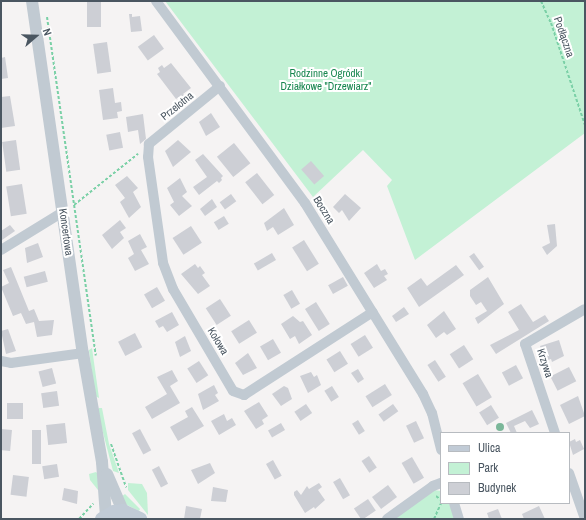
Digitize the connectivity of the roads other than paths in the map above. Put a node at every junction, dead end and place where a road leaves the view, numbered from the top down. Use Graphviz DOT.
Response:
graph roads {
  1 [pos="32,1"];
  2 [pos="156,1"];
  3 [pos="220,86"];
  4 [pos="150,144"];
  5 [pos="63,212"];
  6 [pos="1,250"];
  7 [pos="585,309"];
  8 [pos="373,312"];
  9 [pos="83,352"];
  10 [pos="1,361"];
  11 [pos="555,432"];
  12 [pos="440,446"];
  13 [pos="102,462"];
  14 [pos="570,476"];
  15 [pos="440,483"];
  16 [pos="454,504"];
  17 [pos="123,511"];
  18 [pos="104,518"];
  19 [pos="140,519"];
  20 [pos="387,519"];
  21 [pos="459,519"];
  22 [pos="585,519"];
  1 -- 5 [label="street, Koncertowa"];
  2 -- 3 [label="street, Boczna"];
  3 -- 4 [label="street, Przelotna"];
  3 -- 8 [label="street, Boczna"];
  4 -- 8 [label="street, Kołowa"];
  5 -- 6 [label="street"];
  5 -- 9 [label="street, Koncertowa"];
  7 -- 11 [label="street, Krzywa"];
  8 -- 12 [label="street, Boczna"];
  9 -- 10 [label="street"];
  9 -- 13 [label="street, Koncertowa"];
  13 -- 17 [label="street, Koncertowa"];
  13 -- 18 [label="street, Koncertowa"];
  14 -- 22 [label="street"];
  15 -- 20 [label="street"];
  16 -- 21 [label="street"];
  17 -- 18 [label="main road"];
  17 -- 19 [label="main road"];
}
